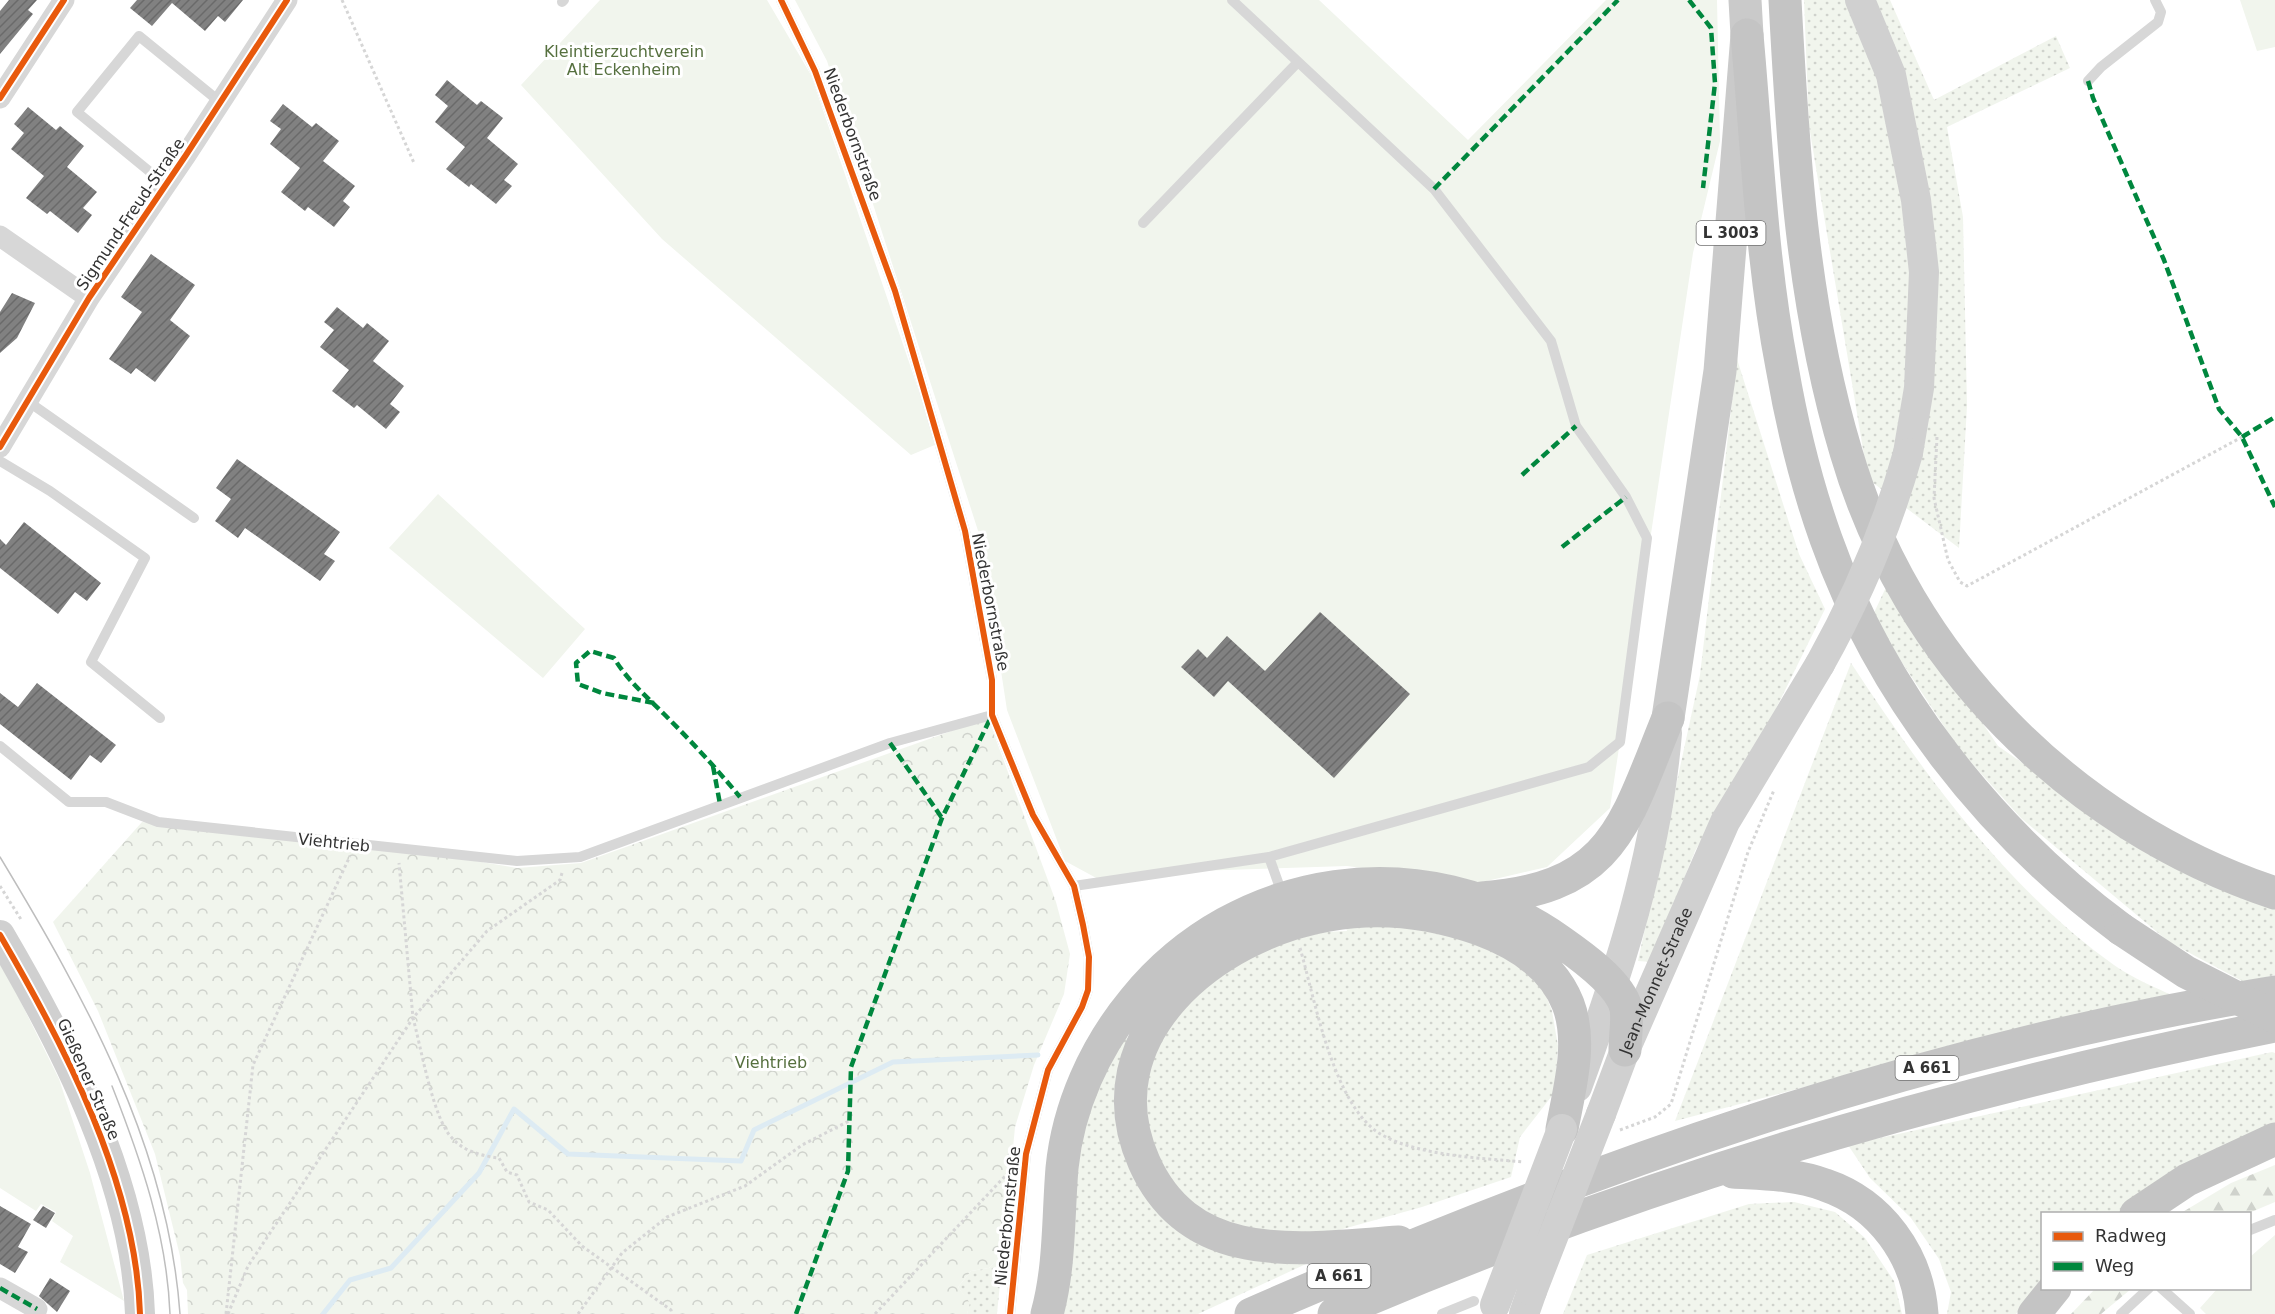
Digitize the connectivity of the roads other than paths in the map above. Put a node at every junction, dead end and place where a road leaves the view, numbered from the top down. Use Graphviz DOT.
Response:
graph roads {
  1 [pos="64,0"];
  2 [pos="287,0"];
  3 [pos="781,0"];
  4 [pos="1232,0"];
  5 [pos="1745,0"];
  6 [pos="1785,0"];
  7 [pos="1860,0"];
  8 [pos="2155,0"];
  9 [pos="1747,35"];
  10 [pos="1298,62"];
  11 [pos="2088,81"];
  12 [pos="0,98"];
  13 [pos="220,102"];
  14 [pos="166,185"];
  15 [pos="1143,223"];
  16 [pos="0,236"];
  17 [pos="89,298"];
  18 [pos="26,400"];
  19 [pos="0,447"];
  20 [pos="0,461"];
  21 [pos="194,518"];
  22 [pos="992,715"];
  23 [pos="1668,717"];
  24 [pos="160,718"];
  25 [pos="0,746"];
  26 [pos="1269,856"];
  27 [pos="1279,885"];
  28 [pos="1074,886"];
  29 [pos="2275,892"];
  30 [pos="1474,898"];
  31 [pos="0,935"];
  32 [pos="1614,987"];
  33 [pos="2275,992"];
  34 [pos="2275,1017"];
  35 [pos="2275,1026"];
  36 [pos="1625,1050"];
  37 [pos="1562,1129"];
  38 [pos="2275,1139"];
  39 [pos="1711,1171"];
  40 [pos="2139,1212"];
  41 [pos="2275,1220"];
  42 [pos="2251,1230"];
  43 [pos="1427,1240"];
  44 [pos="0,1288"];
  45 [pos="2053,1290"];
  46 [pos="2147,1290"];
  47 [pos="2163,1290"];
  48 [pos="1528,1303"];
  49 [pos="1487,1307"];
  50 [pos="37,1310"];
  51 [pos="141,1314"];
  52 [pos="1010,1314"];
  53 [pos="1047,1314"];
  54 [pos="1251,1314"];
  55 [pos="1334,1314"];
  56 [pos="1442,1314"];
  57 [pos="1922,1314"];
  58 [pos="2034,1314"];
  59 [pos="2121,1314"];
  60 [pos="2190,1314"];
  1 -- 12 [label="street"];
  2 -- 13 [label="street, Sigmund-Freud-Straße"];
  3 -- 22 [label="lane, Niederbornstraße"];
  4 -- 10 [label="lane"];
  5 -- 9 [label="main road, L 3003"];
  6 -- 29 [label="highway"];
  7 -- 36 [label="main road, Jean-Monnet-Straße, bridge"];
  8 -- 11 [label="lane"];
  9 -- 23 [label="main road, L 3003"];
  9 -- 34 [label="highway, bridge"];
  10 -- 15 [label="lane"];
  10 -- 26 [label="lane"];
  13 -- 14 [label="street, Sigmund-Freud-Straße"];
  13 -- 14 [label="lane"];
  14 -- 17 [label="street, Sigmund-Freud-Straße"];
  16 -- 17 [label="street"];
  17 -- 18 [label="street, Sigmund-Freud-Straße"];
  18 -- 19 [label="street, Sigmund-Freud-Straße"];
  18 -- 21 [label="lane"];
  20 -- 24 [label="lane"];
  22 -- 25 [label="lane, Viehtrieb"];
  22 -- 28 [label="lane, Niederbornstraße"];
  23 -- 30 [label="highway"];
  23 -- 32 [label="main road, L 3003"];
  26 -- 27 [label="lane"];
  26 -- 28 [label="lane"];
  28 -- 52 [label="lane, Niederbornstraße"];
  30 -- 32 [label="highway"];
  30 -- 53 [label="highway"];
  31 -- 51 [label="main road, Gießener Straße"];
  32 -- 36 [label="highway"];
  32 -- 37 [label="main road, L 3003"];
  33 -- 43 [label="highway, A 661"];
  35 -- 39 [label="highway, A 661"];
  36 -- 48 [label="main road, Jean-Monnet-Straße, bridge"];
  37 -- 43 [label="highway"];
  37 -- 49 [label="main road, L 3003, bridge"];
  38 -- 40 [label="highway"];
  39 -- 55 [label="highway, A 661"];
  39 -- 57 [label="highway"];
  41 -- 42 [label="lane"];
  43 -- 54 [label="highway, A 661"];
  44 -- 50 [label="street"];
  45 -- 58 [label="highway"];
  46 -- 59 [label="lane"];
  47 -- 60 [label="lane"];
  49 -- 56 [label="lane"];
}
